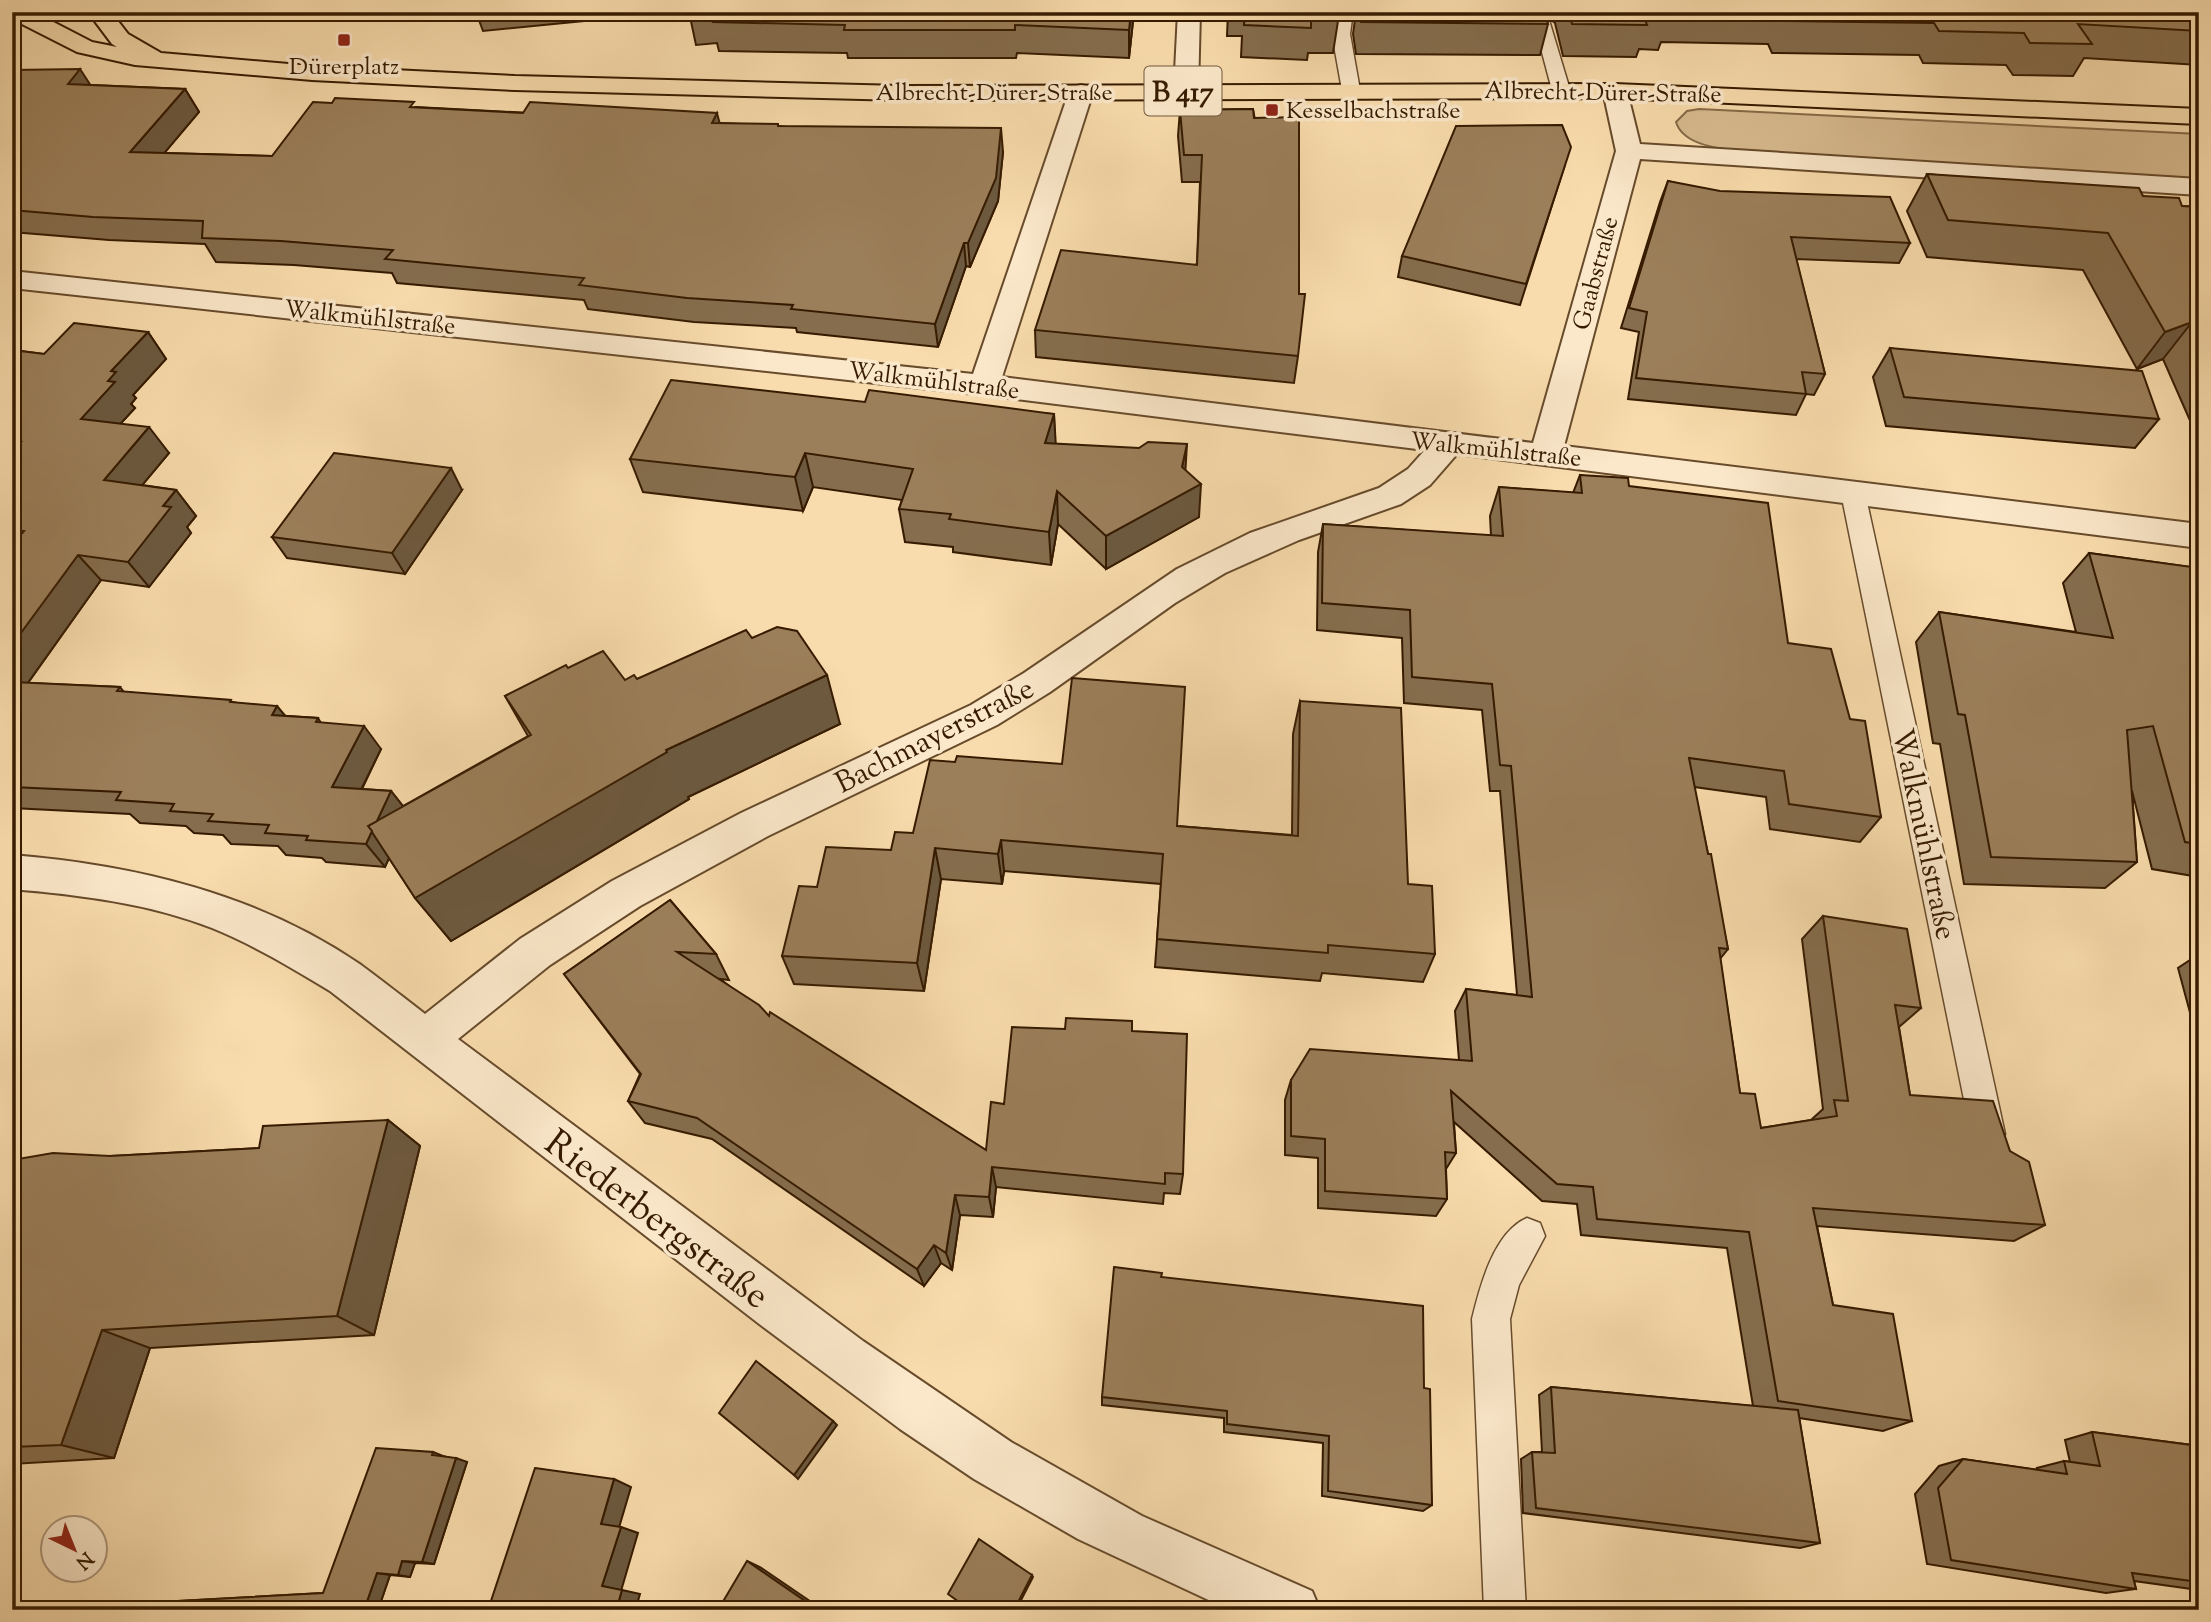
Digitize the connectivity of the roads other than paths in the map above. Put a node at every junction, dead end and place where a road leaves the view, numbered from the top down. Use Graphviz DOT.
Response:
graph roads {
  1 [pos="99,12"];
  2 [pos="1189,12"];
  3 [pos="65,13"];
  4 [pos="1418,14"];
  5 [pos="1499,16"];
  6 [pos="19,17"];
  7 [pos="167,60"];
  8 [pos="1351,90"];
  9 [pos="1561,90"];
  10 [pos="1186,91"];
  11 [pos="1615,91"];
  12 [pos="1081,92"];
  13 [pos="2199,117"];
  14 [pos="1629,151"];
  15 [pos="2199,187"];
  16 [pos="12,279"];
  17 [pos="984,385"];
  18 [pos="1448,444"];
  19 [pos="1546,454"];
  20 [pos="1853,493"];
  21 [pos="2199,536"];
  22 [pos="12,872"];
  23 [pos="425,1040"];
  24 [pos="1987,1133"];
  25 [pos="1527,1236"];
  26 [pos="1293,1610"];
  27 [pos="1505,1610"];
  1 -- 7 [label="main road, Albrecht-Dürer-Straße / B 417"];
  2 -- 10 [label="street"];
  3 -- 6 [label="main road"];
  4 -- 8 [label="lane"];
  5 -- 9 [label="lane"];
  6 -- 7 [label="main road, Albrecht-Dürer-Straße / B 417"];
  7 -- 12 [label="main road, Albrecht-Dürer-Straße / B 417"];
  8 -- 9 [label="main road, Albrecht-Dürer-Straße / B 417"];
  8 -- 10 [label="main road, Albrecht-Dürer-Straße / B 417"];
  9 -- 11 [label="main road, Albrecht-Dürer-Straße / B 417"];
  10 -- 12 [label="main road, Albrecht-Dürer-Straße / B 417"];
  11 -- 13 [label="main road, Albrecht-Dürer-Straße / B 417"];
  11 -- 14 [label="street, Gaabstraße"];
  12 -- 17 [label="street"];
  14 -- 15 [label="street, Albrecht-Dürer-Straße"];
  14 -- 19 [label="street, Gaabstraße"];
  16 -- 17 [label="street, Walkmühlstraße"];
  17 -- 18 [label="street, Walkmühlstraße"];
  18 -- 19 [label="street, Walkmühlstraße"];
  18 -- 23 [label="street, Bachmayerstraße"];
  19 -- 20 [label="street, Walkmühlstraße"];
  20 -- 21 [label="street, Walkmühlstraße"];
  20 -- 24 [label="lane, Walkmühlstraße"];
  22 -- 23 [label="street, Riederbergstraße"];
  23 -- 26 [label="street, Riederbergstraße"];
  25 -- 27 [label="lane"];
}
